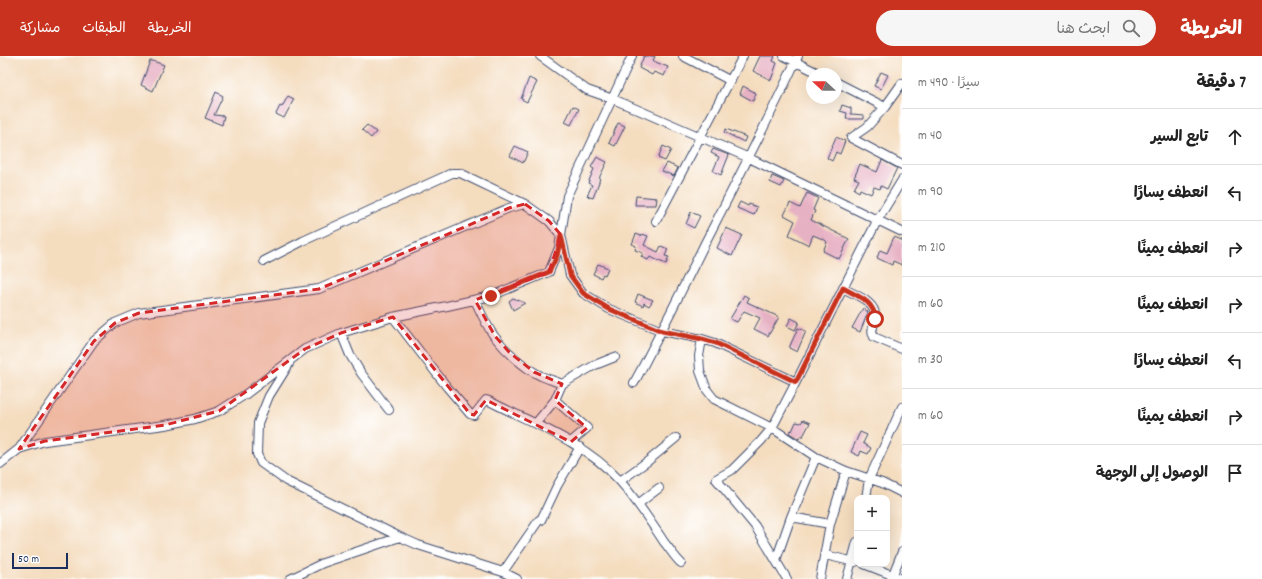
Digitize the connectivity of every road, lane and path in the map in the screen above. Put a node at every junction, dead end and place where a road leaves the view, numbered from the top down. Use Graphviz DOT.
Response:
graph roads {
  1 [pos="540,56"];
  2 [pos="632,56"];
  3 [pos="743,56"];
  4 [pos="784,56"];
  5 [pos="685,57"];
  6 [pos="797,59"];
  7 [pos="811,68"];
  8 [pos="731,81"];
  9 [pos="902,83"];
  10 [pos="842,85"];
  11 [pos="613,99"];
  12 [pos="885,106"];
  13 [pos="701,137"];
  14 [pos="749,158"];
  15 [pos="902,165"];
  16 [pos="902,180"];
  17 [pos="525,204"];
  18 [pos="656,221"];
  19 [pos="877,221"];
  20 [pos="902,232"];
  21 [pos="561,235"];
  22 [pos="264,261"];
  23 [pos="843,288"];
  24 [pos="475,300"];
  25 [pos="393,316"];
  26 [pos="662,331"];
  27 [pos="341,333"];
  28 [pos="702,339"];
  29 [pos="305,349"];
  30 [pos="902,349"];
  31 [pos="614,357"];
  32 [pos="796,382"];
  33 [pos="634,383"];
  34 [pos="562,384"];
  35 [pos="555,400"];
  36 [pos="902,407"];
  37 [pos="389,410"];
  38 [pos="536,423"];
  39 [pos="772,428"];
  40 [pos="676,438"];
  41 [pos="571,442"];
  42 [pos="580,448"];
  43 [pos="19,449"];
  44 [pos="816,457"];
  45 [pos="0,464"];
  46 [pos="846,471"];
  47 [pos="869,479"];
  48 [pos="620,481"];
  49 [pos="659,488"];
  50 [pos="902,493"];
  51 [pos="866,495"];
  52 [pos="638,504"];
  53 [pos="791,517"];
  54 [pos="830,524"];
  55 [pos="400,537"];
  56 [pos="902,552"];
  57 [pos="825,555"];
  58 [pos="776,560"];
  59 [pos="854,561"];
  60 [pos="681,563"];
  61 [pos="870,567"];
  62 [pos="503,572"];
  63 [pos="892,577"];
  64 [pos="902,578"];
  65 [pos="290,579"];
  66 [pos="518,579"];
  67 [pos="786,579"];
  68 [pos="820,579"];
  69 [pos="846,579"];
  1 -- 11 [label="street"];
  2 -- 11 [label="street"];
  3 -- 8 [label="street"];
  4 -- 6 [label="street"];
  5 -- 8 [label="street"];
  6 -- 7 [label="street"];
  6 -- 14 [label="street"];
  8 -- 13 [label="street"];
  9 -- 12 [label="street"];
  10 -- 12 [label="street"];
  11 -- 13 [label="street"];
  11 -- 21 [label="street"];
  12 -- 15 [label="street"];
  13 -- 14 [label="street"];
  13 -- 18 [label="street"];
  14 -- 19 [label="street"];
  14 -- 26 [label="street"];
  16 -- 19 [label="street"];
  17 -- 21 [label="street"];
  17 -- 22 [label="street"];
  17 -- 43 [label="street"];
  19 -- 20 [label="street"];
  19 -- 23 [label="street"];
  21 -- 24 [label="street"];
  21 -- 26 [label="street"];
  23 -- 30 [label="street"];
  23 -- 32 [label="street"];
  24 -- 25 [label="street"];
  24 -- 34 [label="street"];
  25 -- 27 [label="street"];
  25 -- 38 [label="street"];
  26 -- 28 [label="street"];
  26 -- 33 [label="street"];
  27 -- 29 [label="street"];
  27 -- 37 [label="street"];
  28 -- 32 [label="street"];
  28 -- 39 [label="street"];
  29 -- 43 [label="street"];
  29 -- 55 [label="street"];
  31 -- 34 [label="street"];
  32 -- 39 [label="street"];
  34 -- 35 [label="street"];
  35 -- 38 [label="street"];
  35 -- 41 [label="street"];
  36 -- 47 [label="street"];
  38 -- 41 [label="street"];
  39 -- 44 [label="street"];
  39 -- 58 [label="street"];
  40 -- 48 [label="street"];
  41 -- 42 [label="street"];
  42 -- 48 [label="street"];
  42 -- 62 [label="street"];
  43 -- 45 [label="street"];
  44 -- 46 [label="street"];
  44 -- 53 [label="street"];
  46 -- 47 [label="street"];
  46 -- 54 [label="street"];
  47 -- 50 [label="street"];
  47 -- 51 [label="street"];
  48 -- 52 [label="street"];
  49 -- 52 [label="street"];
  52 -- 60 [label="street"];
  53 -- 54 [label="street"];
  53 -- 58 [label="street"];
  54 -- 57 [label="street"];
  55 -- 62 [label="street"];
  55 -- 65 [label="street"];
  56 -- 63 [label="street"];
  57 -- 59 [label="street"];
  57 -- 68 [label="street"];
  58 -- 67 [label="street"];
  59 -- 69 [label="street"];
  61 -- 63 [label="street"];
  62 -- 66 [label="street"];
  63 -- 64 [label="street"];
}
